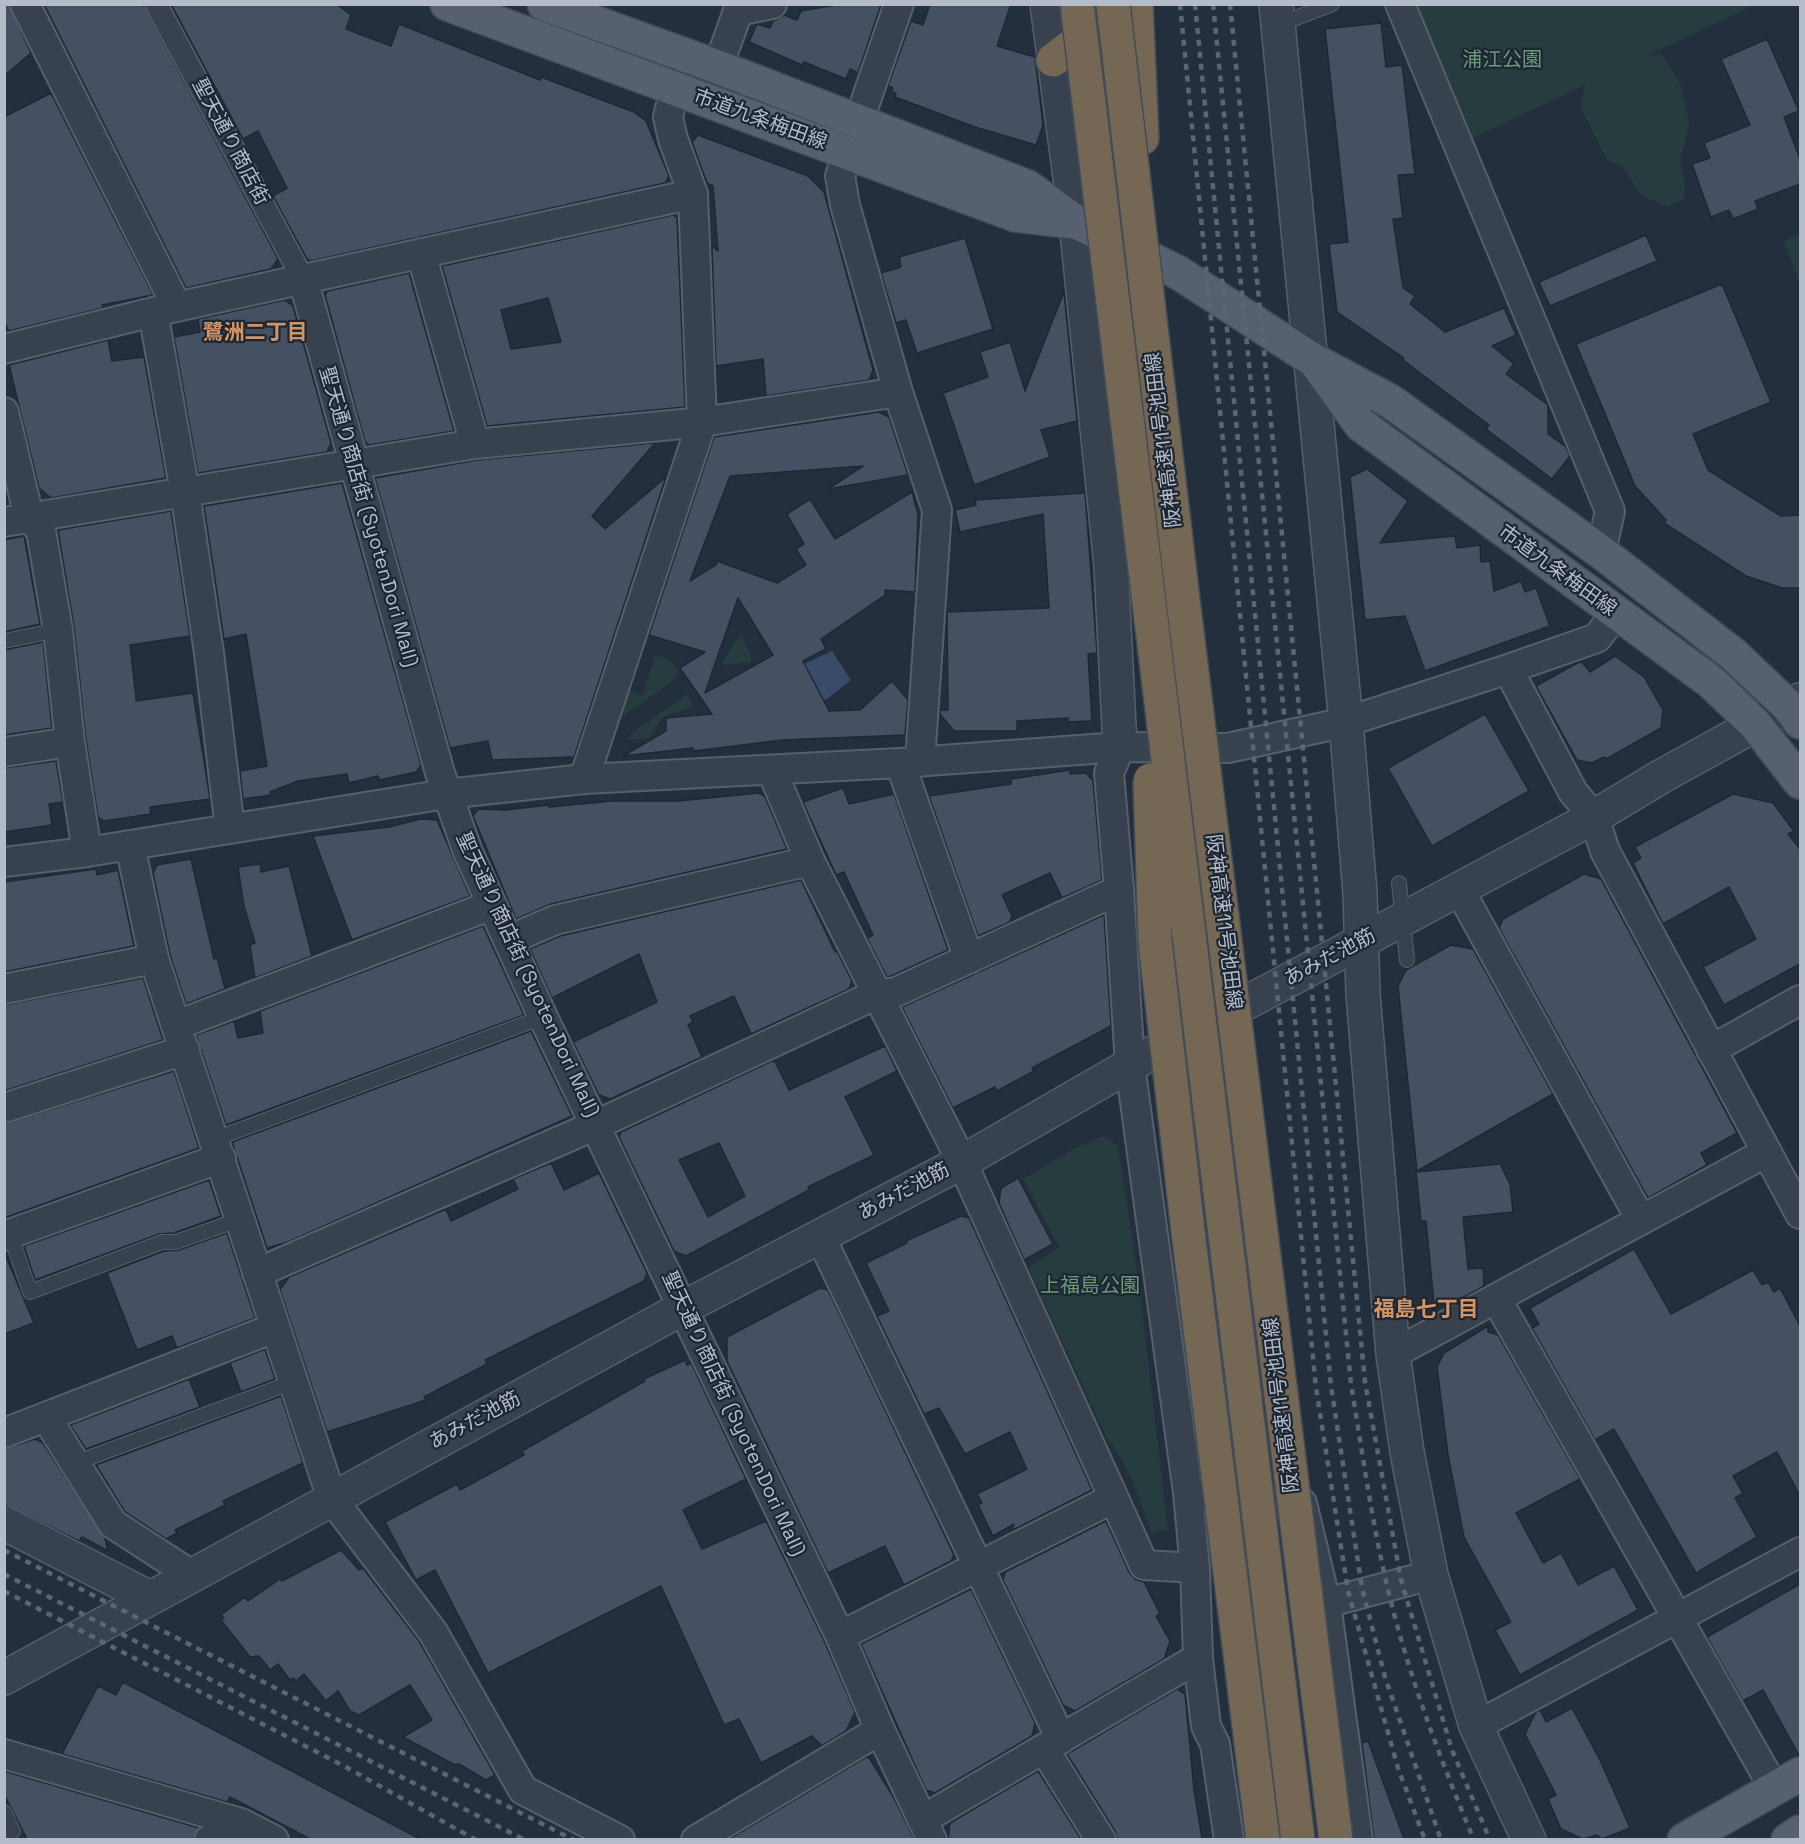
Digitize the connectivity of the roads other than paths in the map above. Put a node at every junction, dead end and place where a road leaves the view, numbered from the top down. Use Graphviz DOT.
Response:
graph roads {
  1 [pos="26,4"];
  2 [pos="156,4"];
  3 [pos="447,4"];
  4 [pos="544,4"];
  5 [pos="772,4"];
  6 [pos="899,4"];
  7 [pos="1047,4"];
  8 [pos="1077,4"];
  9 [pos="1108,4"];
  10 [pos="1113,4"];
  11 [pos="1136,4"];
  12 [pos="1332,4"];
  13 [pos="1400,4"];
  14 [pos="733,8"];
  15 [pos="583,11"];
  16 [pos="1277,15"];
  17 [pos="1053,60"];
  18 [pos="718,67"];
  19 [pos="675,90"];
  20 [pos="853,138"];
  21 [pos="693,195"];
  22 [pos="1076,222"];
  23 [pos="422,253"];
  24 [pos="1147,255"];
  25 [pos="303,279"];
  26 [pos="165,310"];
  27 [pos="4,348"];
  28 [pos="1313,360"];
  29 [pos="898,392"];
  30 [pos="4,412"];
  31 [pos="702,422"];
  32 [pos="475,444"];
  33 [pos="352,462"];
  34 [pos="185,492"];
  35 [pos="17,519"];
  36 [pos="1600,552"];
  37 [pos="1149,611"];
  38 [pos="1615,614"];
  39 [pos="58,630"];
  40 [pos="4,641"];
  41 [pos="1508,669"];
  42 [pos="1797,710"];
  43 [pos="1346,722"];
  44 [pos="1755,724"];
  45 [pos="70,742"];
  46 [pos="1120,747"];
  47 [pos="4,752"];
  48 [pos="910,763"];
  49 [pos="771,771"];
  50 [pos="584,779"];
  51 [pos="1800,782"];
  52 [pos="446,794"];
  53 [pos="1594,817"];
  54 [pos="231,829"];
  55 [pos="130,845"];
  56 [pos="87,852"];
  57 [pos="810,861"];
  58 [pos="4,862"];
  59 [pos="1399,883"];
  60 [pos="1459,889"];
  61 [pos="1119,890"];
  62 [pos="492,905"];
  63 [pos="1402,919"];
  64 [pos="509,940"];
  65 [pos="1363,940"];
  66 [pos="154,959"];
  67 [pos="969,959"];
  68 [pos="1407,960"];
  69 [pos="4,989"];
  70 [pos="875,995"];
  71 [pos="1800,1000"];
  72 [pos="543,1017"];
  73 [pos="181,1038"];
  74 [pos="1712,1050"];
  75 [pos="1130,1065"];
  76 [pos="4,1108"];
  77 [pos="596,1125"];
  78 [pos="218,1148"];
  79 [pos="1767,1152"];
  80 [pos="962,1162"];
  81 [pos="1800,1214"];
  82 [pos="241,1219"];
  83 [pos="1641,1220"];
  84 [pos="7,1235"];
  85 [pos="820,1236"];
  86 [pos="257,1273"];
  87 [pos="1497,1300"];
  88 [pos="683,1308"];
  89 [pos="274,1328"];
  90 [pos="1393,1354"];
  91 [pos="292,1382"];
  92 [pos="46,1417"];
  93 [pos="4,1432"];
  94 [pos="75,1463"];
  95 [pos="1188,1492"];
  96 [pos="332,1499"];
  97 [pos="1112,1499"];
  98 [pos="4,1523"];
  99 [pos="1800,1552"];
  100 [pos="978,1565"];
  101 [pos="1195,1568"];
  102 [pos="1431,1575"];
  103 [pos="193,1576"];
  104 [pos="150,1598"];
  105 [pos="1326,1603"];
  106 [pos="1677,1619"];
  107 [pos="840,1636"];
  108 [pos="1198,1658"];
  109 [pos="10,1669"];
  110 [pos="1476,1726"];
  111 [pos="880,1731"];
  112 [pos="1053,1744"];
  113 [pos="4,1754"];
  114 [pos="1787,1781"];
  115 [pos="4,1812"];
  116 [pos="240,1823"];
  117 [pos="927,1830"];
  118 [pos="4,1836"];
  119 [pos="210,1839"];
  120 [pos="273,1839"];
  121 [pos="620,1839"];
  122 [pos="696,1839"];
  123 [pos="1101,1839"];
  124 [pos="1229,1839"];
  125 [pos="1263,1839"];
  126 [pos="1298,1839"];
  127 [pos="1336,1839"];
  128 [pos="1358,1839"];
  129 [pos="1529,1839"];
  130 [pos="1684,1839"];
  1 -- 26 [label="street"];
  2 -- 25 [label="street, 聖天通り商店街"];
  3 -- 19 [label="main road, 市道九条梅田線"];
  4 -- 15 [label="main road, 市道九条梅田線"];
  5 -- 14 [label="street"];
  6 -- 20 [label="street"];
  7 -- 17 [label="street"];
  8 -- 37 [label="highway, 阪神高速11号池田線, bridge"];
  9 -- 17 [label="highway"];
  10 -- 127 [label="highway, 阪神高速11号池田線, bridge"];
  11 -- 24 [label="highway"];
  12 -- 16 [label="lane"];
  13 -- 36 [label="street"];
  14 -- 18 [label="street"];
  15 -- 18 [label="main road, 市道九条梅田線"];
  16 -- 28 [label="street"];
  17 -- 22 [label="street"];
  18 -- 20 [label="main road, 市道九条梅田線"];
  19 -- 20 [label="main road, 市道九条梅田線"];
  19 -- 21 [label="street"];
  20 -- 22 [label="main road, 市道九条梅田線"];
  20 -- 29 [label="street"];
  21 -- 23 [label="street"];
  21 -- 31 [label="street"];
  22 -- 24 [label="main road, 市道九条梅田線"];
  22 -- 46 [label="street"];
  23 -- 25 [label="street"];
  23 -- 32 [label="street"];
  24 -- 28 [label="main road, 市道九条梅田線"];
  25 -- 26 [label="street"];
  25 -- 33 [label="street, 聖天通り商店街 (SyotenDori Mall)"];
  26 -- 27 [label="street"];
  26 -- 34 [label="street"];
  28 -- 36 [label="main road, 市道九条梅田線"];
  28 -- 38 [label="main road, 市道九条梅田線"];
  28 -- 43 [label="street"];
  29 -- 31 [label="street"];
  29 -- 48 [label="street"];
  30 -- 35 [label="street"];
  31 -- 32 [label="street"];
  31 -- 50 [label="street"];
  32 -- 33 [label="street"];
  33 -- 34 [label="street"];
  33 -- 52 [label="street, 聖天通り商店街 (SyotenDori Mall)"];
  34 -- 35 [label="street"];
  34 -- 54 [label="street"];
  35 -- 39 [label="street"];
  36 -- 42 [label="main road, 市道九条梅田線"];
  37 -- 125 [label="highway, bridge"];
  37 -- 126 [label="highway, 阪神高速11号池田線, bridge"];
  38 -- 41 [label="street"];
  38 -- 44 [label="main road, 市道九条梅田線"];
  39 -- 40 [label="lane"];
  39 -- 45 [label="street"];
  41 -- 43 [label="street"];
  41 -- 53 [label="street"];
  42 -- 44 [label="street, あみだ池筋"];
  43 -- 46 [label="street"];
  43 -- 65 [label="street"];
  44 -- 51 [label="main road, 市道九条梅田線"];
  44 -- 53 [label="street, あみだ池筋"];
  45 -- 47 [label="street"];
  45 -- 56 [label="street"];
  46 -- 48 [label="street"];
  46 -- 61 [label="street"];
  48 -- 49 [label="street"];
  48 -- 67 [label="street"];
  49 -- 50 [label="street"];
  49 -- 57 [label="street"];
  50 -- 52 [label="street"];
  52 -- 54 [label="street"];
  52 -- 62 [label="street, 聖天通り商店街 (SyotenDori Mall)"];
  53 -- 60 [label="street, あみだ池筋"];
  53 -- 74 [label="street"];
  54 -- 55 [label="street"];
  55 -- 56 [label="street"];
  55 -- 66 [label="street"];
  56 -- 58 [label="street"];
  57 -- 64 [label="street"];
  57 -- 70 [label="street"];
  59 -- 63 [label="lane"];
  60 -- 63 [label="street, あみだ池筋"];
  60 -- 83 [label="street"];
  61 -- 67 [label="street"];
  61 -- 75 [label="street"];
  62 -- 64 [label="street, 聖天通り商店街 (SyotenDori Mall)"];
  62 -- 73 [label="street"];
  63 -- 65 [label="street, あみだ池筋"];
  63 -- 68 [label="lane"];
  64 -- 72 [label="street, 聖天通り商店街 (SyotenDori Mall)"];
  65 -- 75 [label="street, あみだ池筋"];
  65 -- 90 [label="street"];
  66 -- 69 [label="street"];
  66 -- 73 [label="street"];
  67 -- 70 [label="street"];
  70 -- 77 [label="street"];
  70 -- 80 [label="street"];
  71 -- 74 [label="street"];
  72 -- 77 [label="street, 聖天通り商店街 (SyotenDori Mall)"];
  72 -- 78 [label="lane"];
  73 -- 76 [label="street"];
  73 -- 78 [label="street"];
  74 -- 79 [label="street"];
  75 -- 80 [label="street, あみだ池筋"];
  75 -- 95 [label="street"];
  77 -- 86 [label="street"];
  77 -- 88 [label="street, 聖天通り商店街 (SyotenDori Mall)"];
  78 -- 82 [label="street"];
  78 -- 84 [label="street"];
  79 -- 81 [label="street"];
  79 -- 83 [label="street"];
  80 -- 85 [label="street, あみだ池筋"];
  80 -- 97 [label="street"];
  82 -- 84 [label="lane"];
  82 -- 86 [label="street"];
  83 -- 87 [label="street"];
  85 -- 88 [label="street, あみだ池筋"];
  85 -- 100 [label="street"];
  86 -- 89 [label="street"];
  87 -- 90 [label="street"];
  87 -- 106 [label="street"];
  88 -- 96 [label="street, あみだ池筋"];
  88 -- 107 [label="street, 聖天通り商店街 (SyotenDori Mall)"];
  89 -- 91 [label="street"];
  89 -- 92 [label="street"];
  90 -- 102 [label="street"];
  91 -- 94 [label="lane"];
  91 -- 96 [label="street"];
  92 -- 93 [label="street"];
  92 -- 94 [label="street"];
  94 -- 103 [label="street"];
  95 -- 101 [label="street"];
  95 -- 105 [label="street"];
  96 -- 103 [label="street, あみだ池筋"];
  96 -- 121 [label="street"];
  97 -- 100 [label="street"];
  97 -- 101 [label="street"];
  98 -- 104 [label="street"];
  99 -- 106 [label="street"];
  100 -- 107 [label="street"];
  100 -- 112 [label="street"];
  101 -- 108 [label="street"];
  102 -- 105 [label="street"];
  102 -- 110 [label="street"];
  103 -- 104 [label="street, あみだ池筋"];
  104 -- 109 [label="street, あみだ池筋"];
  105 -- 128 [label="street"];
  106 -- 110 [label="street"];
  106 -- 114 [label="street"];
  107 -- 111 [label="street, 聖天通り商店街 (SyotenDori Mall)"];
  108 -- 112 [label="street"];
  108 -- 124 [label="street"];
  110 -- 129 [label="street"];
  111 -- 117 [label="street"];
  111 -- 122 [label="street"];
  112 -- 117 [label="street"];
  112 -- 123 [label="street"];
  113 -- 116 [label="street"];
  114 -- 130 [label="main road"];
  115 -- 118 [label="lane"];
  116 -- 119 [label="street"];
  116 -- 120 [label="street"];
}
